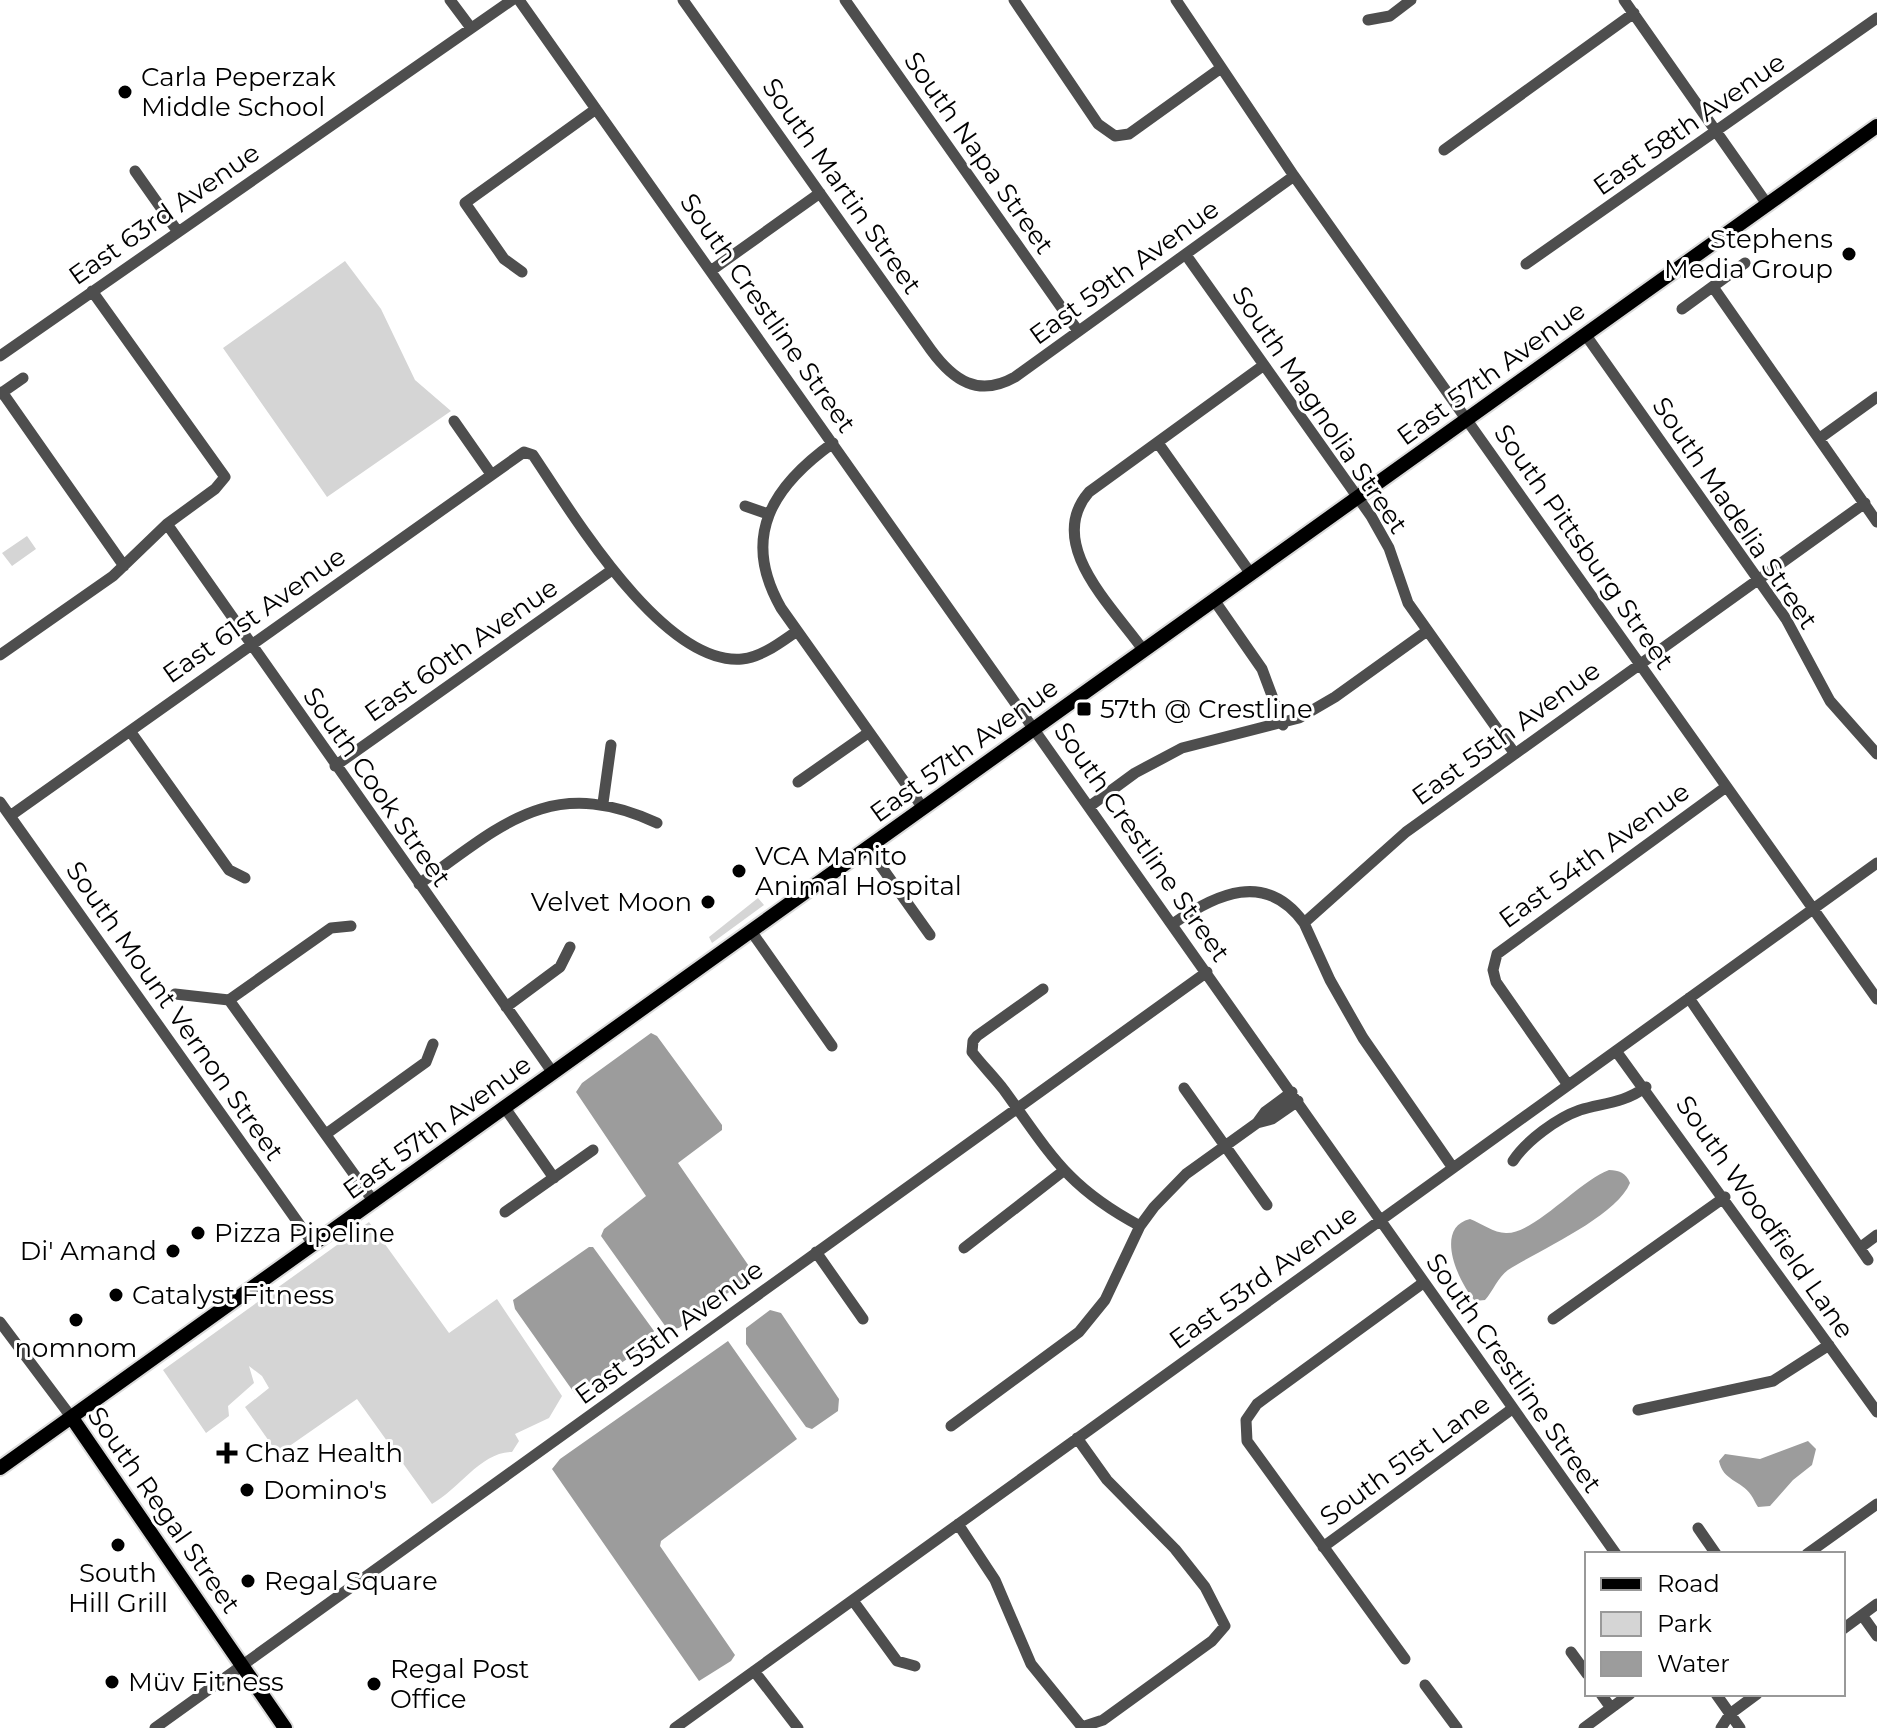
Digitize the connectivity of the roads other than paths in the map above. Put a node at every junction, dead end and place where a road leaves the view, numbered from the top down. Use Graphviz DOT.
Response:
graph roads {
  1 [pos="450,0"];
  2 [pos="512,0"];
  3 [pos="519,0"];
  4 [pos="683,0"];
  5 [pos="845,0"];
  6 [pos="1014,0"];
  7 [pos="1176,0"];
  8 [pos="1411,0"];
  9 [pos="1624,0"];
  10 [pos="1634,13"];
  11 [pos="1877,18"];
  12 [pos="1368,20"];
  13 [pos="471,28"];
  14 [pos="1221,68"];
  15 [pos="596,109"];
  16 [pos="1877,126"];
  17 [pos="1717,133"];
  18 [pos="1444,150"];
  19 [pos="135,171"];
  20 [pos="1294,176"];
  21 [pos="820,193"];
  22 [pos="1767,204"];
  23 [pos="178,232"];
  24 [pos="1186,255"];
  25 [pos="1745,263"];
  26 [pos="1526,264"];
  27 [pos="712,270"];
  28 [pos="522,272"];
  29 [pos="1713,287"];
  30 [pos="92,291"];
  31 [pos="1682,309"];
  32 [pos="1078,331"];
  33 [pos="1585,334"];
  34 [pos="0,356"];
  35 [pos="1264,365"];
  36 [pos="23,378"];
  37 [pos="974,386"];
  38 [pos="1,393"];
  39 [pos="1877,397"];
  40 [pos="1467,419"];
  41 [pos="454,421"];
  42 [pos="1820,438"];
  43 [pos="833,443"];
  44 [pos="1158,443"];
  45 [pos="491,474"];
  46 [pos="1358,497"];
  47 [pos="1865,503"];
  48 [pos="745,506"];
  49 [pos="768,514"];
  50 [pos="1877,522"];
  51 [pos="167,524"];
  52 [pos="124,566"];
  53 [pos="612,570"];
  54 [pos="1251,574"];
  55 [pos="1758,579"];
  56 [pos="1214,600"];
  57 [pos="797,631"];
  58 [pos="1427,631"];
  59 [pos="249,645"];
  60 [pos="1144,651"];
  61 [pos="0,655"];
  62 [pos="1639,664"];
  63 [pos="1283,725"];
  64 [pos="1035,728"];
  65 [pos="130,731"];
  66 [pos="868,733"];
  67 [pos="611,745"];
  68 [pos="1515,754"];
  69 [pos="1877,754"];
  70 [pos="335,766"];
  71 [pos="798,782"];
  72 [pos="1726,787"];
  73 [pos="0,802"];
  74 [pos="603,803"];
  75 [pos="1090,806"];
  76 [pos="923,808"];
  77 [pos="10,816"];
  78 [pos="657,823"];
  79 [pos="868,848"];
  80 [pos="1877,863"];
  81 [pos="245,878"];
  82 [pos="419,884"];
  83 [pos="1814,908"];
  84 [pos="1174,923"];
  85 [pos="1304,923"];
  86 [pos="351,926"];
  87 [pos="751,931"];
  88 [pos="930,935"];
  89 [pos="570,947"];
  90 [pos="1207,972"];
  91 [pos="1043,989"];
  92 [pos="175,994"];
  93 [pos="1689,998"];
  94 [pos="1877,999"];
  95 [pos="229,1000"];
  96 [pos="506,1007"];
  97 [pos="433,1044"];
  98 [pos="832,1046"];
  99 [pos="1619,1049"];
  100 [pos="553,1073"];
  101 [pos="1568,1085"];
  102 [pos="1646,1087"];
  103 [pos="1184,1088"];
  104 [pos="1295,1096"];
  105 [pos="505,1108"];
  106 [pos="1017,1108"];
  107 [pos="326,1134"];
  108 [pos="1225,1146"];
  109 [pos="593,1150"];
  110 [pos="1513,1161"];
  111 [pos="1453,1168"];
  112 [pos="1062,1172"];
  113 [pos="554,1178"];
  114 [pos="1725,1197"];
  115 [pos="374,1202"];
  116 [pos="1267,1205"];
  117 [pos="505,1212"];
  118 [pos="1379,1221"];
  119 [pos="1140,1226"];
  120 [pos="1877,1235"];
  121 [pos="314,1245"];
  122 [pos="1861,1247"];
  123 [pos="964,1248"];
  124 [pos="816,1252"];
  125 [pos="1868,1260"];
  126 [pos="1423,1283"];
  127 [pos="863,1319"];
  128 [pos="1553,1319"];
  129 [pos="0,1322"];
  130 [pos="1829,1345"];
  131 [pos="1512,1409"];
  132 [pos="1638,1410"];
  133 [pos="1877,1412"];
  134 [pos="72,1418"];
  135 [pos="951,1426"];
  136 [pos="1077,1438"];
  137 [pos="0,1468"];
  138 [pos="1877,1504"];
  139 [pos="958,1524"];
  140 [pos="1698,1528"];
  141 [pos="1323,1547"];
  142 [pos="1615,1552"];
  143 [pos="1715,1552"];
  144 [pos="1810,1552"];
  145 [pos="854,1602"];
  146 [pos="1877,1604"];
  147 [pos="1862,1615"];
  148 [pos="1845,1628"];
  149 [pos="1877,1636"];
  150 [pos="1571,1652"];
  151 [pos="1405,1659"];
  152 [pos="242,1666"];
  153 [pos="915,1666"];
  154 [pos="754,1671"];
  155 [pos="1585,1671"];
  156 [pos="1425,1685"];
  157 [pos="1602,1696"];
  158 [pos="1627,1696"];
  159 [pos="1717,1696"];
  160 [pos="1754,1696"];
  161 [pos="1611,1708"];
  162 [pos="1730,1714"];
  163 [pos="1082,1727"];
  164 [pos="155,1728"];
  165 [pos="285,1728"];
  166 [pos="675,1728"];
  167 [pos="798,1728"];
  168 [pos="1457,1728"];
  169 [pos="1584,1728"];
  170 [pos="1721,1728"];
  171 [pos="1740,1728"];
  1 -- 13 [label="street"];
  2 -- 13 [label="street, East 63rd Avenue"];
  3 -- 15 [label="street, South Crestline Street"];
  4 -- 21 [label="street, South Martin Street"];
  5 -- 32 [label="street, South Napa Street"];
  6 -- 14 [label="street"];
  7 -- 14 [label="street, South Pittsburg Street"];
  8 -- 12 [label="street"];
  9 -- 10 [label="street"];
  10 -- 17 [label="street"];
  10 -- 18 [label="street"];
  11 -- 17 [label="street, East 58th Avenue"];
  13 -- 23 [label="street, East 63rd Avenue"];
  14 -- 20 [label="street, South Pittsburg Street"];
  15 -- 27 [label="street, South Crestline Street"];
  15 -- 28 [label="street"];
  16 -- 22 [label="main road, East 57th Avenue"];
  17 -- 22 [label="street"];
  17 -- 26 [label="street, East 58th Avenue"];
  19 -- 23 [label="street"];
  20 -- 24 [label="street, East 59th Avenue"];
  20 -- 40 [label="street, South Pittsburg Street"];
  21 -- 27 [label="street"];
  21 -- 37 [label="street, South Martin Street"];
  22 -- 33 [label="main road, East 57th Avenue"];
  23 -- 30 [label="street, East 63rd Avenue"];
  24 -- 32 [label="street, East 59th Avenue"];
  24 -- 35 [label="street, South Magnolia Street"];
  25 -- 29 [label="street"];
  27 -- 43 [label="street, South Crestline Street"];
  29 -- 31 [label="street"];
  29 -- 42 [label="street"];
  30 -- 34 [label="street, East 63rd Avenue"];
  30 -- 51 [label="street"];
  32 -- 37 [label="street, East 59th Avenue"];
  33 -- 40 [label="main road, East 57th Avenue"];
  33 -- 55 [label="street, South Madelia Street"];
  35 -- 44 [label="street"];
  35 -- 46 [label="street, South Magnolia Street"];
  36 -- 38 [label="street"];
  38 -- 52 [label="street"];
  39 -- 42 [label="street"];
  40 -- 46 [label="main road, East 57th Avenue"];
  40 -- 62 [label="street, South Pittsburg Street"];
  41 -- 45 [label="street"];
  42 -- 47 [label="street"];
  43 -- 49 [label="street"];
  43 -- 64 [label="street, South Crestline Street"];
  44 -- 54 [label="street"];
  44 -- 60 [label="street"];
  45 -- 53 [label="street, East 61st Avenue"];
  45 -- 59 [label="street, East 61st Avenue"];
  46 -- 54 [label="main road, East 57th Avenue"];
  46 -- 58 [label="street, South Magnolia Street"];
  47 -- 50 [label="street"];
  47 -- 55 [label="street, East 55th Avenue"];
  48 -- 49 [label="street"];
  49 -- 57 [label="street"];
  51 -- 52 [label="street"];
  51 -- 59 [label="street, South Cook Street"];
  52 -- 61 [label="street"];
  53 -- 57 [label="street"];
  53 -- 70 [label="street, East 60th Avenue"];
  54 -- 56 [label="main road, East 57th Avenue"];
  55 -- 62 [label="street, East 55th Avenue"];
  55 -- 69 [label="street, South Madelia Street"];
  56 -- 60 [label="main road, East 57th Avenue"];
  56 -- 63 [label="street"];
  57 -- 66 [label="street"];
  58 -- 63 [label="street"];
  58 -- 68 [label="street, South Magnolia Street"];
  59 -- 65 [label="street, East 61st Avenue"];
  59 -- 70 [label="street, South Cook Street"];
  60 -- 64 [label="main road, East 57th Avenue"];
  62 -- 68 [label="street, East 55th Avenue"];
  62 -- 72 [label="street, South Pittsburg Street"];
  63 -- 75 [label="street"];
  64 -- 75 [label="street, South Crestline Street"];
  64 -- 76 [label="main road, East 57th Avenue"];
  65 -- 77 [label="street, East 61st Avenue"];
  65 -- 81 [label="street"];
  66 -- 71 [label="street"];
  66 -- 76 [label="street"];
  67 -- 74 [label="street"];
  68 -- 85 [label="street, East 55th Avenue"];
  70 -- 82 [label="street, South Cook Street"];
  72 -- 83 [label="street, South Pittsburg Street"];
  72 -- 101 [label="street, East 54th Avenue"];
  73 -- 77 [label="street, South Mount Vernon Street"];
  74 -- 78 [label="street"];
  74 -- 82 [label="street"];
  75 -- 84 [label="street, South Crestline Street"];
  76 -- 79 [label="main road, East 57th Avenue"];
  77 -- 121 [label="street, South Mount Vernon Street"];
  79 -- 87 [label="main road, East 57th Avenue"];
  79 -- 88 [label="street"];
  80 -- 83 [label="street, East 53rd Avenue"];
  82 -- 96 [label="street, South Cook Street"];
  83 -- 93 [label="street, East 53rd Avenue"];
  83 -- 94 [label="street, South Pittsburg Street"];
  84 -- 85 [label="street"];
  84 -- 90 [label="street, South Crestline Street"];
  85 -- 111 [label="street"];
  86 -- 95 [label="street"];
  87 -- 98 [label="street"];
  87 -- 100 [label="main road, East 57th Avenue"];
  89 -- 96 [label="street"];
  90 -- 104 [label="street, South Crestline Street"];
  90 -- 106 [label="street, East 55th Avenue"];
  91 -- 106 [label="street"];
  92 -- 95 [label="street"];
  93 -- 99 [label="street, East 53rd Avenue"];
  93 -- 122 [label="street"];
  95 -- 107 [label="street"];
  96 -- 100 [label="street, South Cook Street"];
  97 -- 107 [label="street"];
  99 -- 101 [label="street, East 53rd Avenue"];
  99 -- 102 [label="street, South Woodfield Lane"];
  100 -- 105 [label="main road, East 57th Avenue"];
  101 -- 111 [label="street, East 53rd Avenue"];
  102 -- 110 [label="street"];
  102 -- 114 [label="street, South Woodfield Lane"];
  103 -- 108 [label="street"];
  104 -- 108 [label="street"];
  104 -- 118 [label="street, South Crestline Street"];
  105 -- 113 [label="street"];
  105 -- 115 [label="main road, East 57th Avenue"];
  106 -- 112 [label="street"];
  106 -- 124 [label="street, East 55th Avenue"];
  107 -- 115 [label="street"];
  108 -- 116 [label="street"];
  108 -- 119 [label="street"];
  109 -- 113 [label="street"];
  111 -- 118 [label="street, East 53rd Avenue"];
  112 -- 119 [label="street"];
  112 -- 123 [label="street"];
  113 -- 117 [label="street"];
  114 -- 128 [label="street"];
  114 -- 130 [label="street, South Woodfield Lane"];
  115 -- 121 [label="main road, East 57th Avenue"];
  118 -- 126 [label="street, South Crestline Street"];
  118 -- 136 [label="street, East 53rd Avenue"];
  119 -- 135 [label="street"];
  120 -- 122 [label="street"];
  121 -- 134 [label="main road, East 57th Avenue"];
  122 -- 125 [label="street"];
  124 -- 127 [label="street"];
  124 -- 152 [label="street, East 55th Avenue"];
  126 -- 131 [label="street, South Crestline Street"];
  126 -- 141 [label="street"];
  129 -- 134 [label="street, South Regal Street"];
  130 -- 132 [label="street"];
  130 -- 133 [label="street, South Woodfield Lane"];
  131 -- 141 [label="street, South 51st Lane"];
  131 -- 142 [label="street, South Crestline Street"];
  134 -- 137 [label="main road, East 57th Avenue"];
  134 -- 152 [label="main road, South Regal Street"];
  136 -- 139 [label="street, East 53rd Avenue"];
  136 -- 163 [label="street"];
  138 -- 144 [label="street"];
  139 -- 145 [label="street, East 53rd Avenue"];
  139 -- 163 [label="street"];
  140 -- 143 [label="street"];
  141 -- 151 [label="street"];
  145 -- 153 [label="street"];
  145 -- 154 [label="street, East 53rd Avenue"];
  146 -- 147 [label="street"];
  147 -- 148 [label="street"];
  147 -- 149 [label="street"];
  150 -- 155 [label="street"];
  152 -- 164 [label="street, East 55th Avenue"];
  152 -- 165 [label="main road, South Regal Street"];
  154 -- 166 [label="street, East 53rd Avenue"];
  154 -- 167 [label="street"];
  156 -- 168 [label="street"];
  157 -- 161 [label="street"];
  158 -- 161 [label="street"];
  159 -- 162 [label="street"];
  160 -- 162 [label="street"];
  161 -- 169 [label="street"];
  162 -- 170 [label="street"];
  162 -- 171 [label="street"];
}
